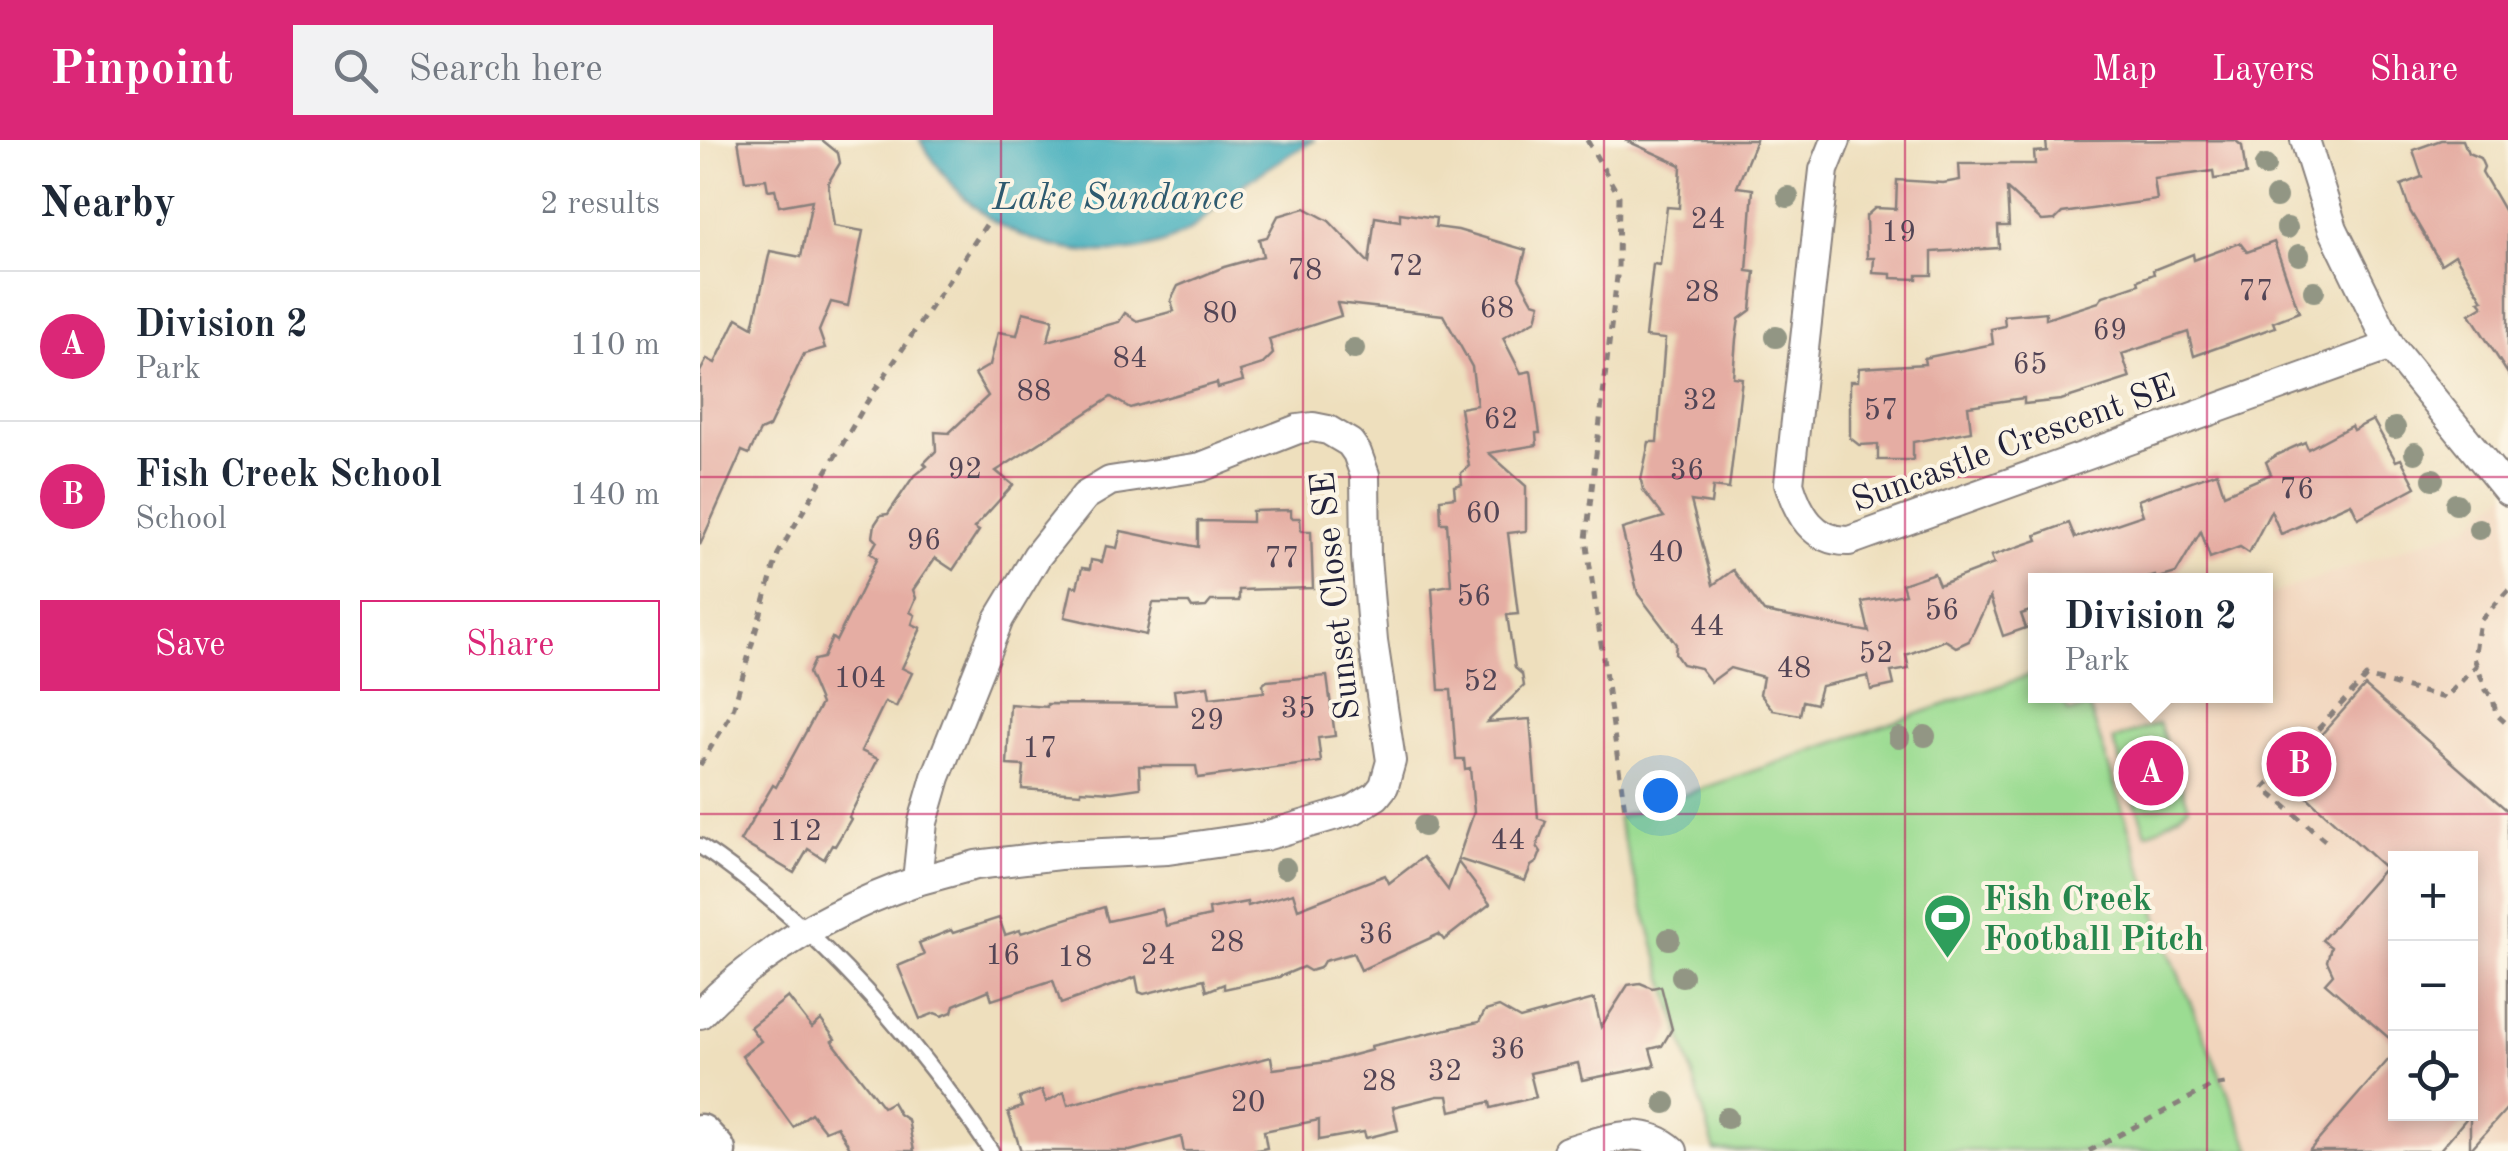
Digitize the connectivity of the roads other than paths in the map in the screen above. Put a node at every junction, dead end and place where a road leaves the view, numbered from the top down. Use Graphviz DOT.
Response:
graph roads {
  1 [pos="1836,140"];
  2 [pos="2304,140"];
  3 [pos="2390,346"];
  4 [pos="2508,492"];
  5 [pos="700,846"];
  6 [pos="917,881"];
  7 [pos="806,930"];
  8 [pos="700,1014"];
  9 [pos="700,1135"];
  10 [pos="715,1151"];
  11 [pos="991,1151"];
  12 [pos="1567,1151"];
  13 [pos="1672,1151"];
  1 -- 3 [label="street, Suncastle Crescent SE"];
  2 -- 3 [label="street"];
  3 -- 4 [label="street"];
  5 -- 7 [label="lane"];
  6 -- 6 [label="street, Sunset Close SE"];
  6 -- 7 [label="street, Sunset Close SE"];
  7 -- 8 [label="street, Sunset Close SE"];
  7 -- 11 [label="lane"];
  9 -- 10 [label="street"];
  12 -- 13 [label="street"];
}
